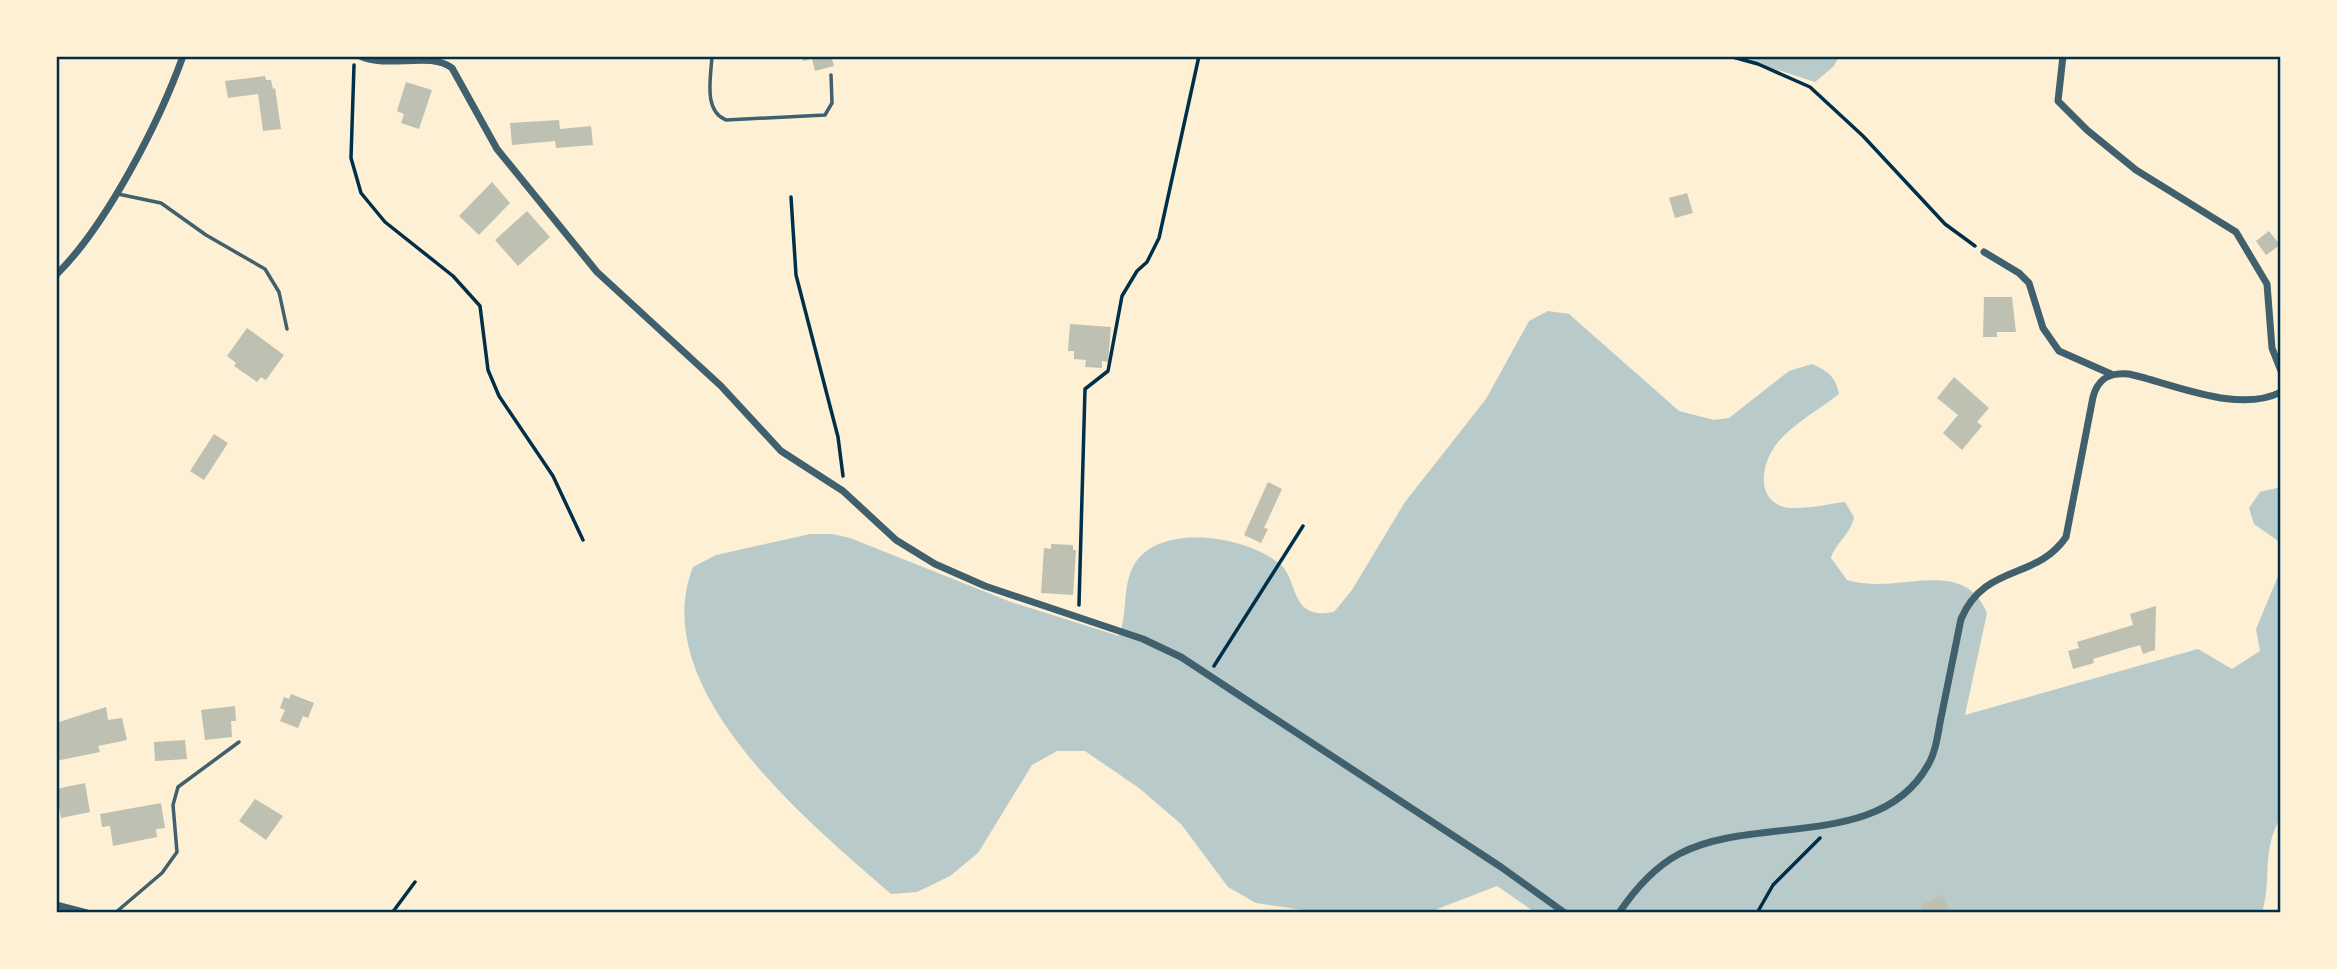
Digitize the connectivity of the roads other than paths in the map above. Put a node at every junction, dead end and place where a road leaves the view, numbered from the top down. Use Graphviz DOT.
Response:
graph roads {
  1 [pos="183,56"];
  2 [pos="360,56"];
  3 [pos="712,56"];
  4 [pos="2063,56"];
  5 [pos="435,58"];
  6 [pos="831,75"];
  7 [pos="115,193"];
  8 [pos="1983,252"];
  9 [pos="56,275"];
  10 [pos="286,329"];
  11 [pos="2281,371"];
  12 [pos="2111,374"];
  13 [pos="2281,392"];
  14 [pos="239,742"];
  15 [pos="56,905"];
  16 [pos="87,913"];
  17 [pos="115,913"];
  18 [pos="1564,913"];
  19 [pos="1619,913"];
  1 -- 7 [label="street"];
  2 -- 5 [label="street"];
  3 -- 6 [label="lane"];
  4 -- 11 [label="street"];
  5 -- 18 [label="street"];
  7 -- 9 [label="street"];
  7 -- 10 [label="lane"];
  8 -- 12 [label="street"];
  12 -- 13 [label="street"];
  12 -- 19 [label="street"];
  14 -- 17 [label="lane"];
  15 -- 16 [label="street"];
}
